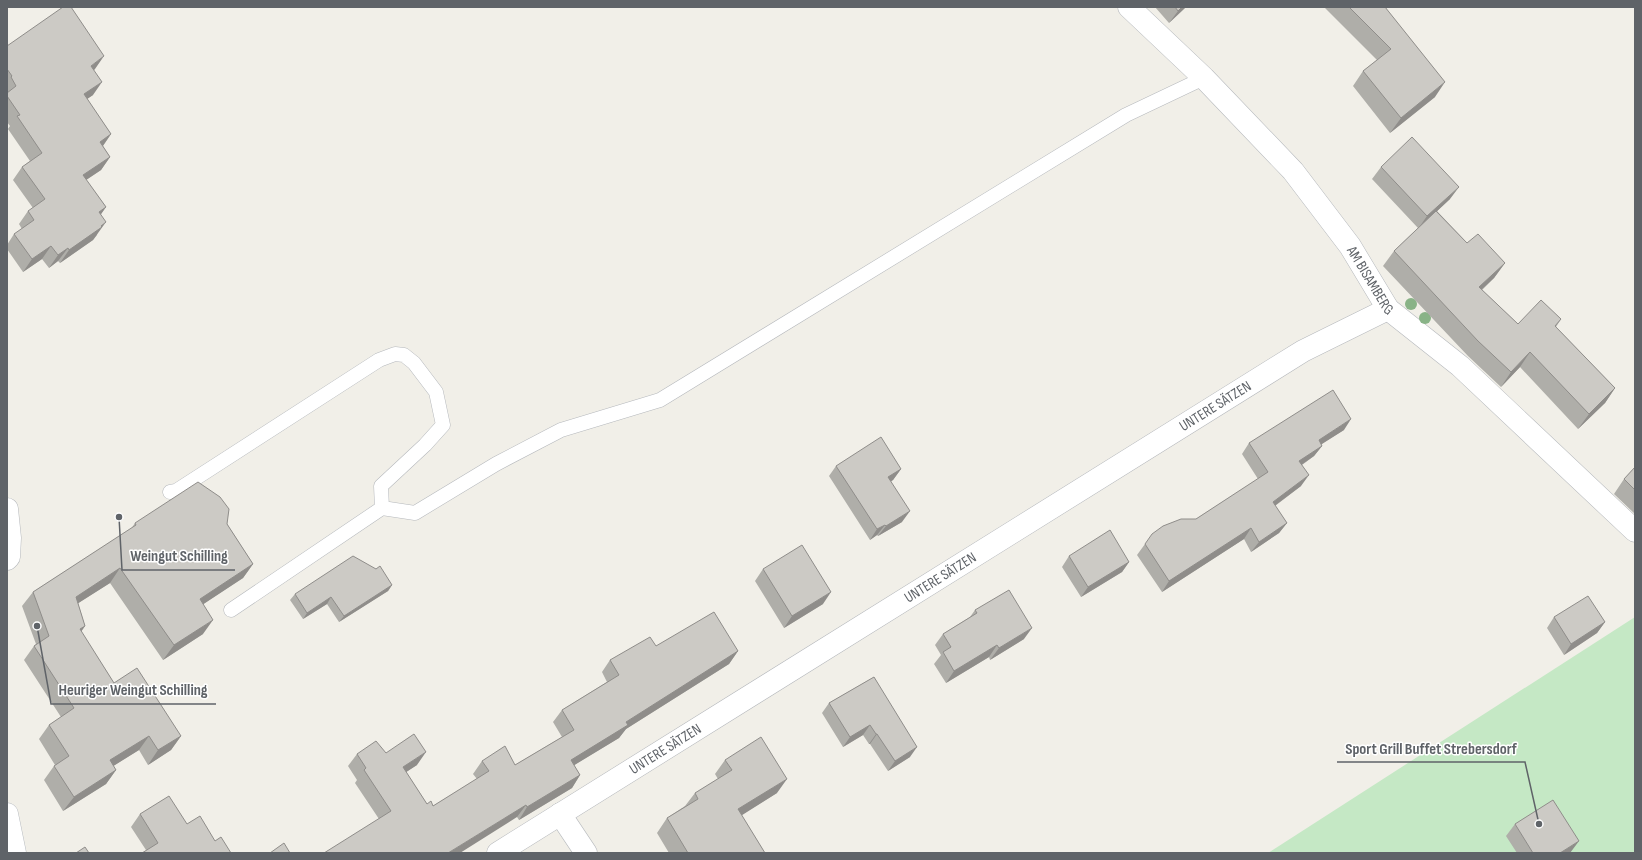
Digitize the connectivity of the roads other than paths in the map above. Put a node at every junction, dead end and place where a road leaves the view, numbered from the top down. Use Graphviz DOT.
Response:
graph roads {
  1 [pos="1130,7"];
  2 [pos="1204,78"];
  3 [pos="1388,309"];
  4 [pos="170,492"];
  5 [pos="382,508"];
  6 [pos="7,509"];
  7 [pos="1635,531"];
  8 [pos="7,559"];
  9 [pos="231,610"];
  10 [pos="7,814"];
  11 [pos="560,814"];
  12 [pos="15,853"];
  13 [pos="498,853"];
  14 [pos="586,853"];
  1 -- 2 [label="street, AM BISAMBERG"];
  2 -- 3 [label="street, AM BISAMBERG"];
  2 -- 5 [label="lane"];
  3 -- 7 [label="street, AM BISAMBERG"];
  3 -- 11 [label="street, UNTERE SÄTZEN"];
  4 -- 5 [label="lane"];
  5 -- 9 [label="lane"];
  6 -- 8 [label="street"];
  10 -- 12 [label="street"];
  11 -- 13 [label="street, UNTERE SÄTZEN"];
  11 -- 14 [label="street"];
}
